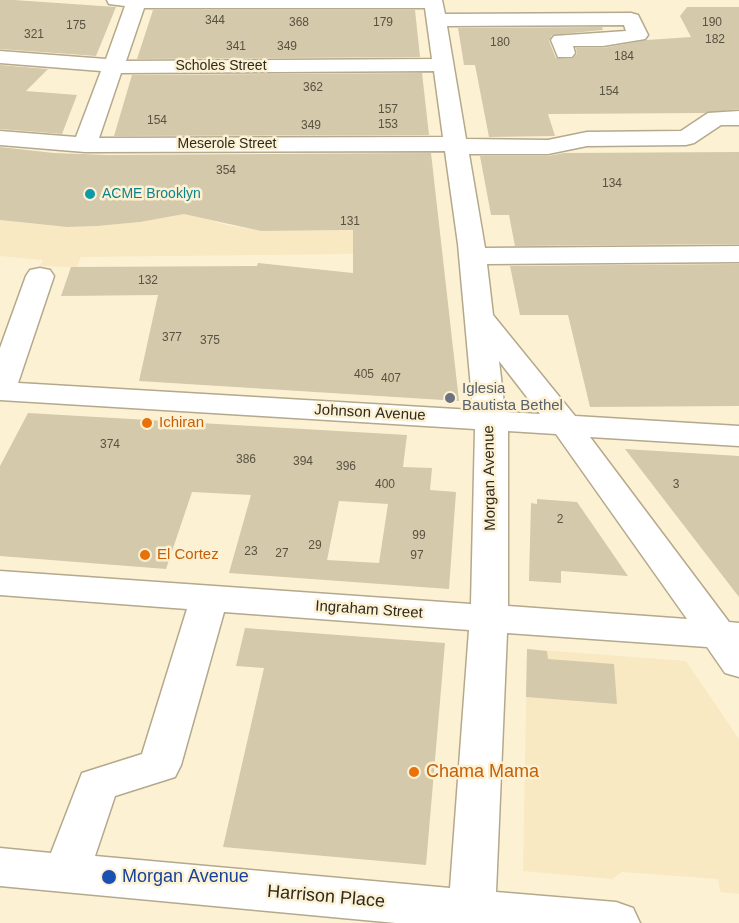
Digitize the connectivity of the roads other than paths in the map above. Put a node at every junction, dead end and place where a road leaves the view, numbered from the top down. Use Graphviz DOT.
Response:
graph roads {
  1 [pos="130,1"];
  2 [pos="554,3"];
  3 [pos="635,5"];
  4 [pos="434,7"];
  5 [pos="565,53"];
  6 [pos="0,57"];
  7 [pos="443,65"];
  8 [pos="114,66"];
  9 [pos="739,118"];
  10 [pos="0,138"];
  11 [pos="85,145"];
  12 [pos="454,145"];
  13 [pos="739,254"];
  14 [pos="472,256"];
  15 [pos="40,276"];
  16 [pos="477,314"];
  17 [pos="0,391"];
  18 [pos="489,421"];
  19 [pos="565,425"];
  20 [pos="739,436"];
  21 [pos="0,583"];
  22 [pos="209,598"];
  23 [pos="489,619"];
  24 [pos="732,644"];
  25 [pos="0,867"];
  26 [pos="67,873"];
  27 [pos="472,916"];
  28 [pos="616,923"];
  1 -- 4 [label="street"];
  1 -- 8 [label="street"];
  2 -- 3 [label="street"];
  2 -- 4 [label="street"];
  4 -- 5 [label="street"];
  4 -- 7 [label="street, Morgan Avenue"];
  6 -- 8 [label="street, Scholes Street"];
  7 -- 8 [label="street, Scholes Street"];
  7 -- 12 [label="street, Morgan Avenue"];
  8 -- 11 [label="street"];
  9 -- 12 [label="street, Meserole Street"];
  10 -- 11 [label="street, Meserole Street"];
  11 -- 12 [label="street, Meserole Street"];
  12 -- 14 [label="street, Morgan Avenue"];
  13 -- 14 [label="street"];
  14 -- 16 [label="street, Morgan Avenue"];
  15 -- 17 [label="street"];
  16 -- 18 [label="street, Morgan Avenue"];
  16 -- 19 [label="street"];
  17 -- 18 [label="street, Johnson Avenue"];
  18 -- 19 [label="street, Johnson Avenue"];
  18 -- 23 [label="street, Morgan Avenue"];
  19 -- 20 [label="street, Johnson Avenue"];
  19 -- 24 [label="street"];
  21 -- 22 [label="street, Ingraham Street"];
  22 -- 23 [label="street, Ingraham Street"];
  22 -- 26 [label="street"];
  23 -- 24 [label="street, Ingraham Street"];
  23 -- 27 [label="street, Morgan Avenue"];
  25 -- 26 [label="street, Harrison Place"];
  26 -- 27 [label="street, Harrison Place"];
  27 -- 28 [label="street, Harrison Place"];
}
